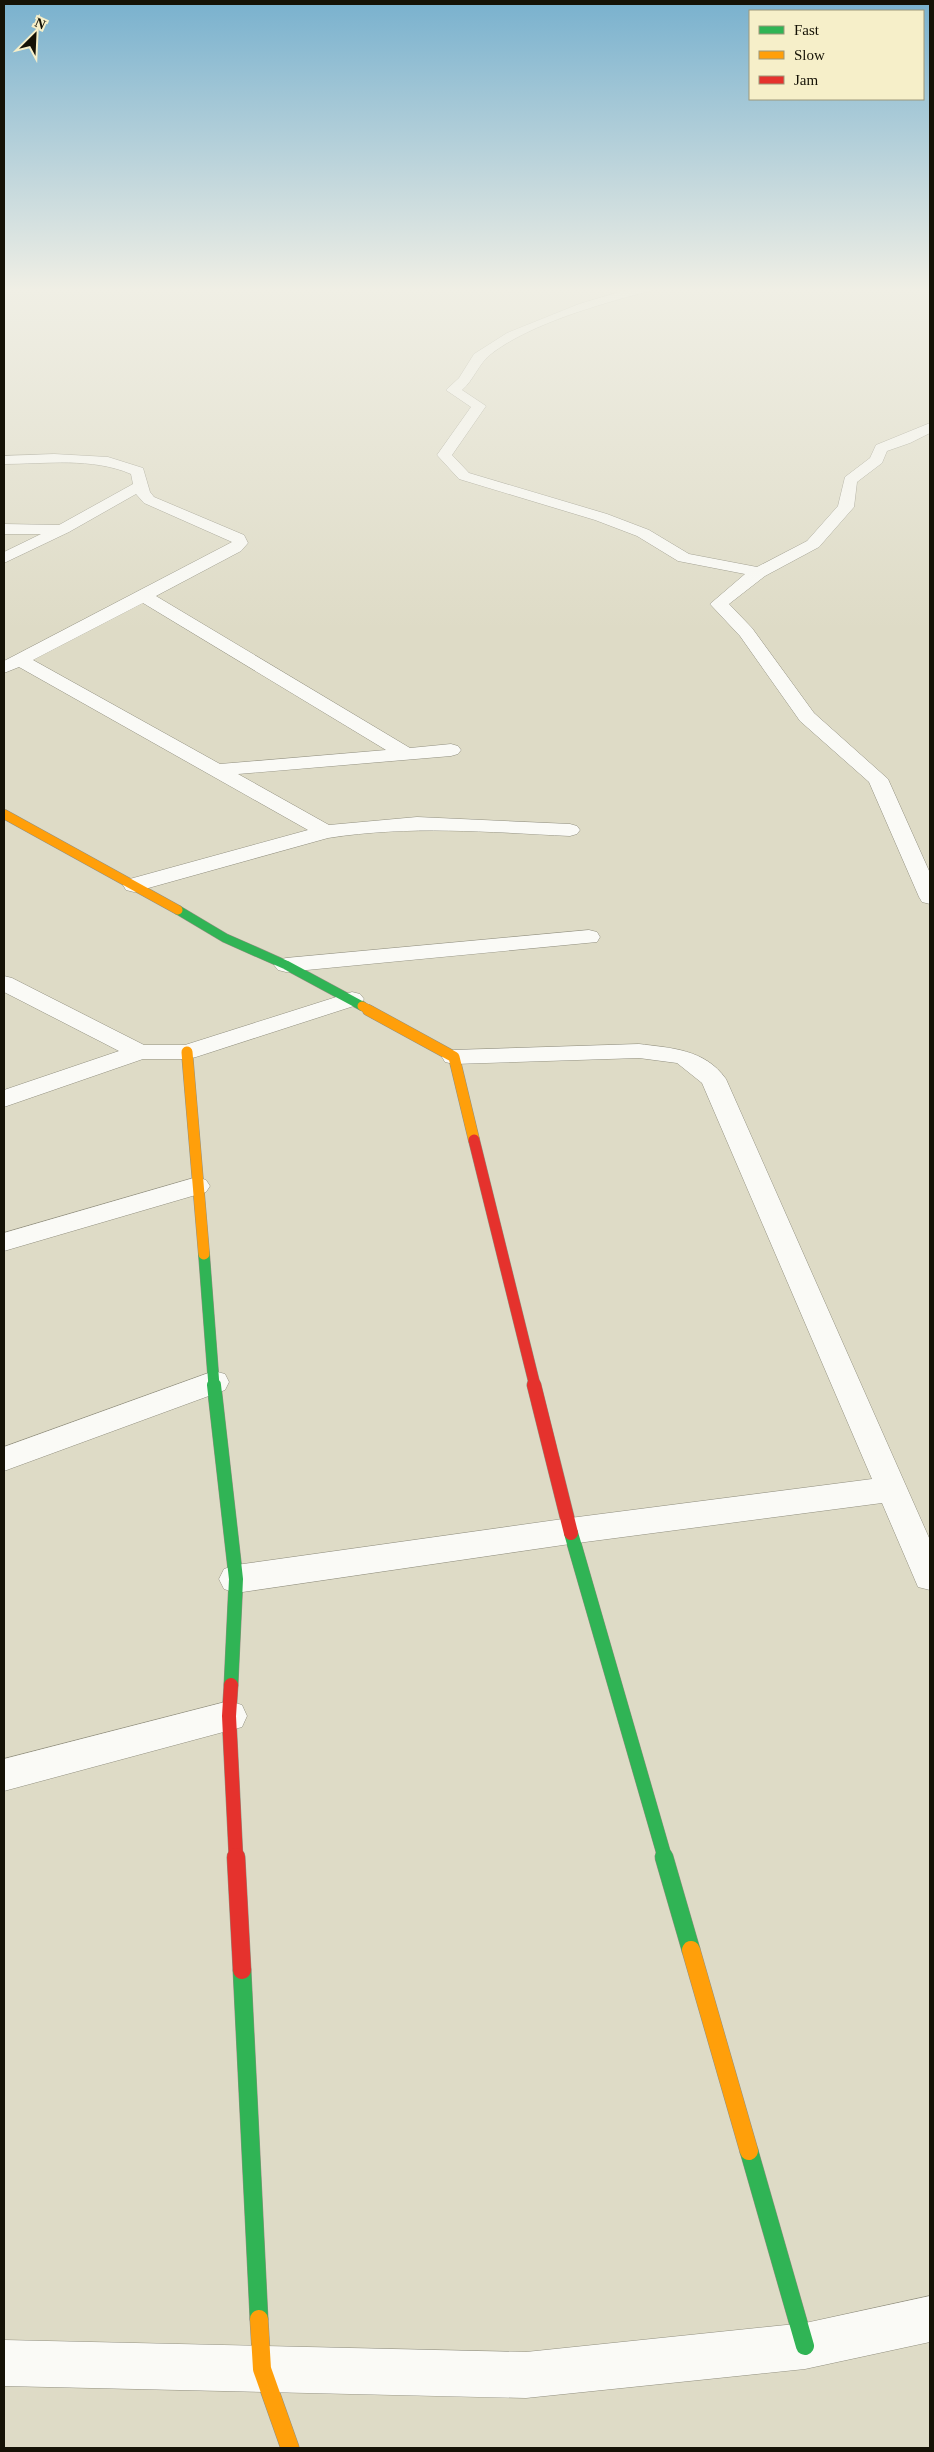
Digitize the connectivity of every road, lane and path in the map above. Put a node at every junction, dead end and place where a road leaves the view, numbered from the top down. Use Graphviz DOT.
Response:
graph roads {
  1 [pos="472,401"];
  2 [pos="930,427"];
  3 [pos="4,460"];
  4 [pos="142,485"];
  5 [pos="4,529"];
  6 [pos="63,529"];
  7 [pos="4,558"];
  8 [pos="759,572"];
  9 [pos="144,596"];
  10 [pos="12,664"];
  11 [pos="451,750"];
  12 [pos="407,754"];
  13 [pos="219,770"];
  14 [pos="4,814"];
  15 [pos="570,830"];
  16 [pos="326,832"];
  17 [pos="134,885"];
  18 [pos="930,897"];
  19 [pos="589,937"];
  20 [pos="286,965"];
  21 [pos="4,983"];
  22 [pos="352,999"];
  23 [pos="140,1052"];
  24 [pos="187,1052"];
  25 [pos="454,1057"];
  26 [pos="4,1099"];
  27 [pos="197,1186"];
  28 [pos="4,1242"];
  29 [pos="214,1382"];
  30 [pos="4,1459"];
  31 [pos="891,1489"];
  32 [pos="570,1532"];
  33 [pos="930,1577"];
  34 [pos="236,1579"];
  35 [pos="229,1716"];
  36 [pos="4,1775"];
  37 [pos="930,2319"];
  38 [pos="805,2346"];
  39 [pos="4,2363"];
  40 [pos="262,2369"];
  41 [pos="290,2448"];
  1 -- 8 [label="street"];
  2 -- 8 [label="street"];
  3 -- 4 [label="street"];
  4 -- 6 [label="street"];
  4 -- 9 [label="street"];
  5 -- 6 [label="street"];
  6 -- 7 [label="street"];
  8 -- 18 [label="street"];
  9 -- 10 [label="street"];
  9 -- 12 [label="street"];
  10 -- 13 [label="street"];
  11 -- 12 [label="street"];
  12 -- 13 [label="street"];
  13 -- 16 [label="street"];
  14 -- 17 [label="street"];
  15 -- 16 [label="street"];
  16 -- 17 [label="street"];
  17 -- 20 [label="street"];
  19 -- 20 [label="street"];
  20 -- 22 [label="street"];
  21 -- 23 [label="street"];
  22 -- 24 [label="street"];
  22 -- 25 [label="street"];
  23 -- 24 [label="street"];
  23 -- 26 [label="street"];
  24 -- 27 [label="street"];
  25 -- 31 [label="street"];
  25 -- 32 [label="street"];
  27 -- 28 [label="street"];
  27 -- 29 [label="street"];
  29 -- 30 [label="street"];
  29 -- 34 [label="street"];
  31 -- 32 [label="street"];
  31 -- 33 [label="street"];
  32 -- 34 [label="street"];
  32 -- 38 [label="street"];
  34 -- 35 [label="street"];
  35 -- 36 [label="street"];
  35 -- 40 [label="street"];
  37 -- 38 [label="street"];
  38 -- 40 [label="street"];
  39 -- 40 [label="street"];
  40 -- 41 [label="street"];
}
